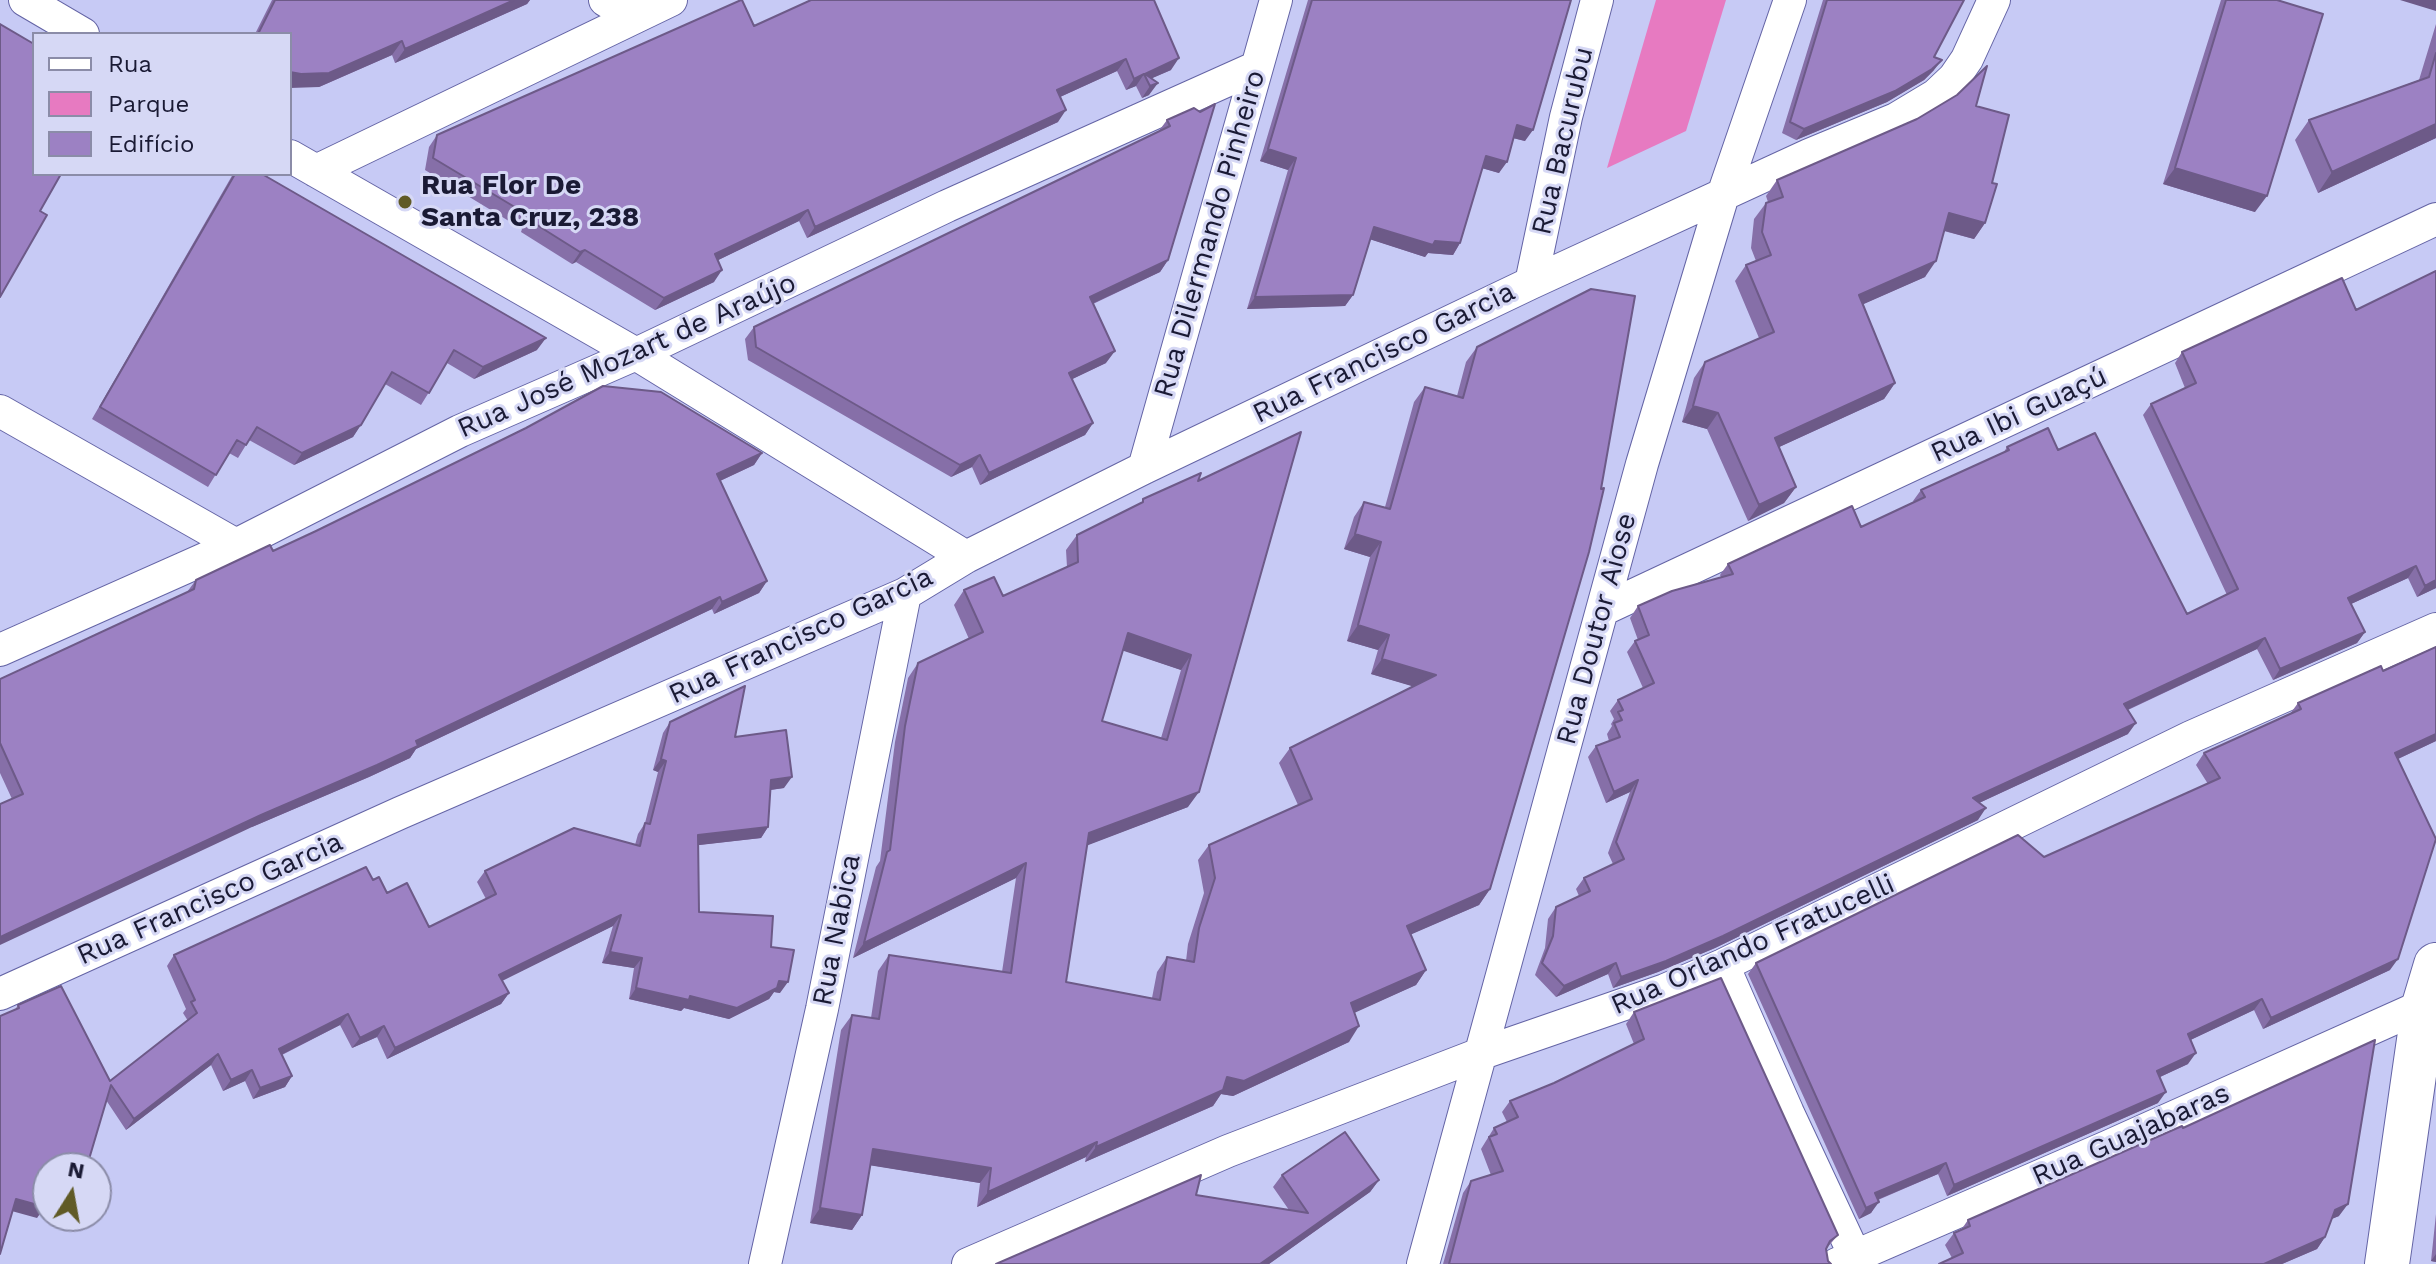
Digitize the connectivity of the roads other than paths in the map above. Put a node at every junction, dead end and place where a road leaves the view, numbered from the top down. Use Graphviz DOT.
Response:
graph roads {
  1 [pos="25,0"];
  2 [pos="605,0"];
  3 [pos="671,0"];
  4 [pos="1276,0"];
  5 [pos="1597,0"];
  6 [pos="1790,0"];
  7 [pos="1994,0"];
  8 [pos="632,17"];
  9 [pos="80,32"];
  10 [pos="1257,67"];
  11 [pos="303,164"];
  12 [pos="1723,195"];
  13 [pos="2436,219"];
  14 [pos="1531,283"];
  15 [pos="636,354"];
  16 [pos="0,411"];
  17 [pos="1144,468"];
  18 [pos="236,545"];
  19 [pos="966,557"];
  20 [pos="905,594"];
  21 [pos="1602,610"];
  22 [pos="2436,629"];
  23 [pos="0,650"];
  24 [pos="1723,965"];
  25 [pos="2430,985"];
  26 [pos="0,994"];
  27 [pos="1480,1054"];
  28 [pos="1846,1260"];
  29 [pos="765,1264"];
  30 [pos="968,1264"];
  31 [pos="1423,1264"];
  32 [pos="2387,1264"];
  1 -- 9 [label="street"];
  2 -- 8 [label="street"];
  3 -- 8 [label="street"];
  4 -- 10 [label="street, Rua Dilermando Pinheiro"];
  5 -- 14 [label="street, Rua Bacurubu"];
  6 -- 12 [label="street, Rua Doutor Aiose"];
  7 -- 12 [label="street, Rua Francisco Garcia"];
  8 -- 11 [label="street"];
  10 -- 15 [label="street, Rua José Mozart de Araújo"];
  10 -- 17 [label="street, Rua Dilermando Pinheiro"];
  11 -- 15 [label="street"];
  12 -- 14 [label="street, Rua Francisco Garcia"];
  12 -- 21 [label="street, Rua Doutor Aiose"];
  13 -- 21 [label="street, Rua Ibi Guaçú"];
  14 -- 17 [label="street, Rua Francisco Garcia"];
  15 -- 18 [label="street, Rua José Mozart de Araújo"];
  15 -- 19 [label="street"];
  16 -- 18 [label="street"];
  17 -- 19 [label="street, Rua Francisco Garcia"];
  18 -- 23 [label="street, Rua José Mozart de Araújo"];
  19 -- 20 [label="street, Rua Francisco Garcia"];
  20 -- 26 [label="street, Rua Francisco Garcia"];
  20 -- 29 [label="street, Rua Nabica"];
  21 -- 27 [label="street, Rua Doutor Aiose"];
  22 -- 24 [label="street, Rua Orlando Fratucelli"];
  24 -- 27 [label="street, Rua Orlando Fratucelli"];
  24 -- 28 [label="street"];
  25 -- 28 [label="street, Rua Guajabaras"];
  25 -- 32 [label="main road"];
  27 -- 30 [label="street, Rua Orlando Fratucelli"];
  27 -- 31 [label="street, Rua Doutor Aiose"];
}
